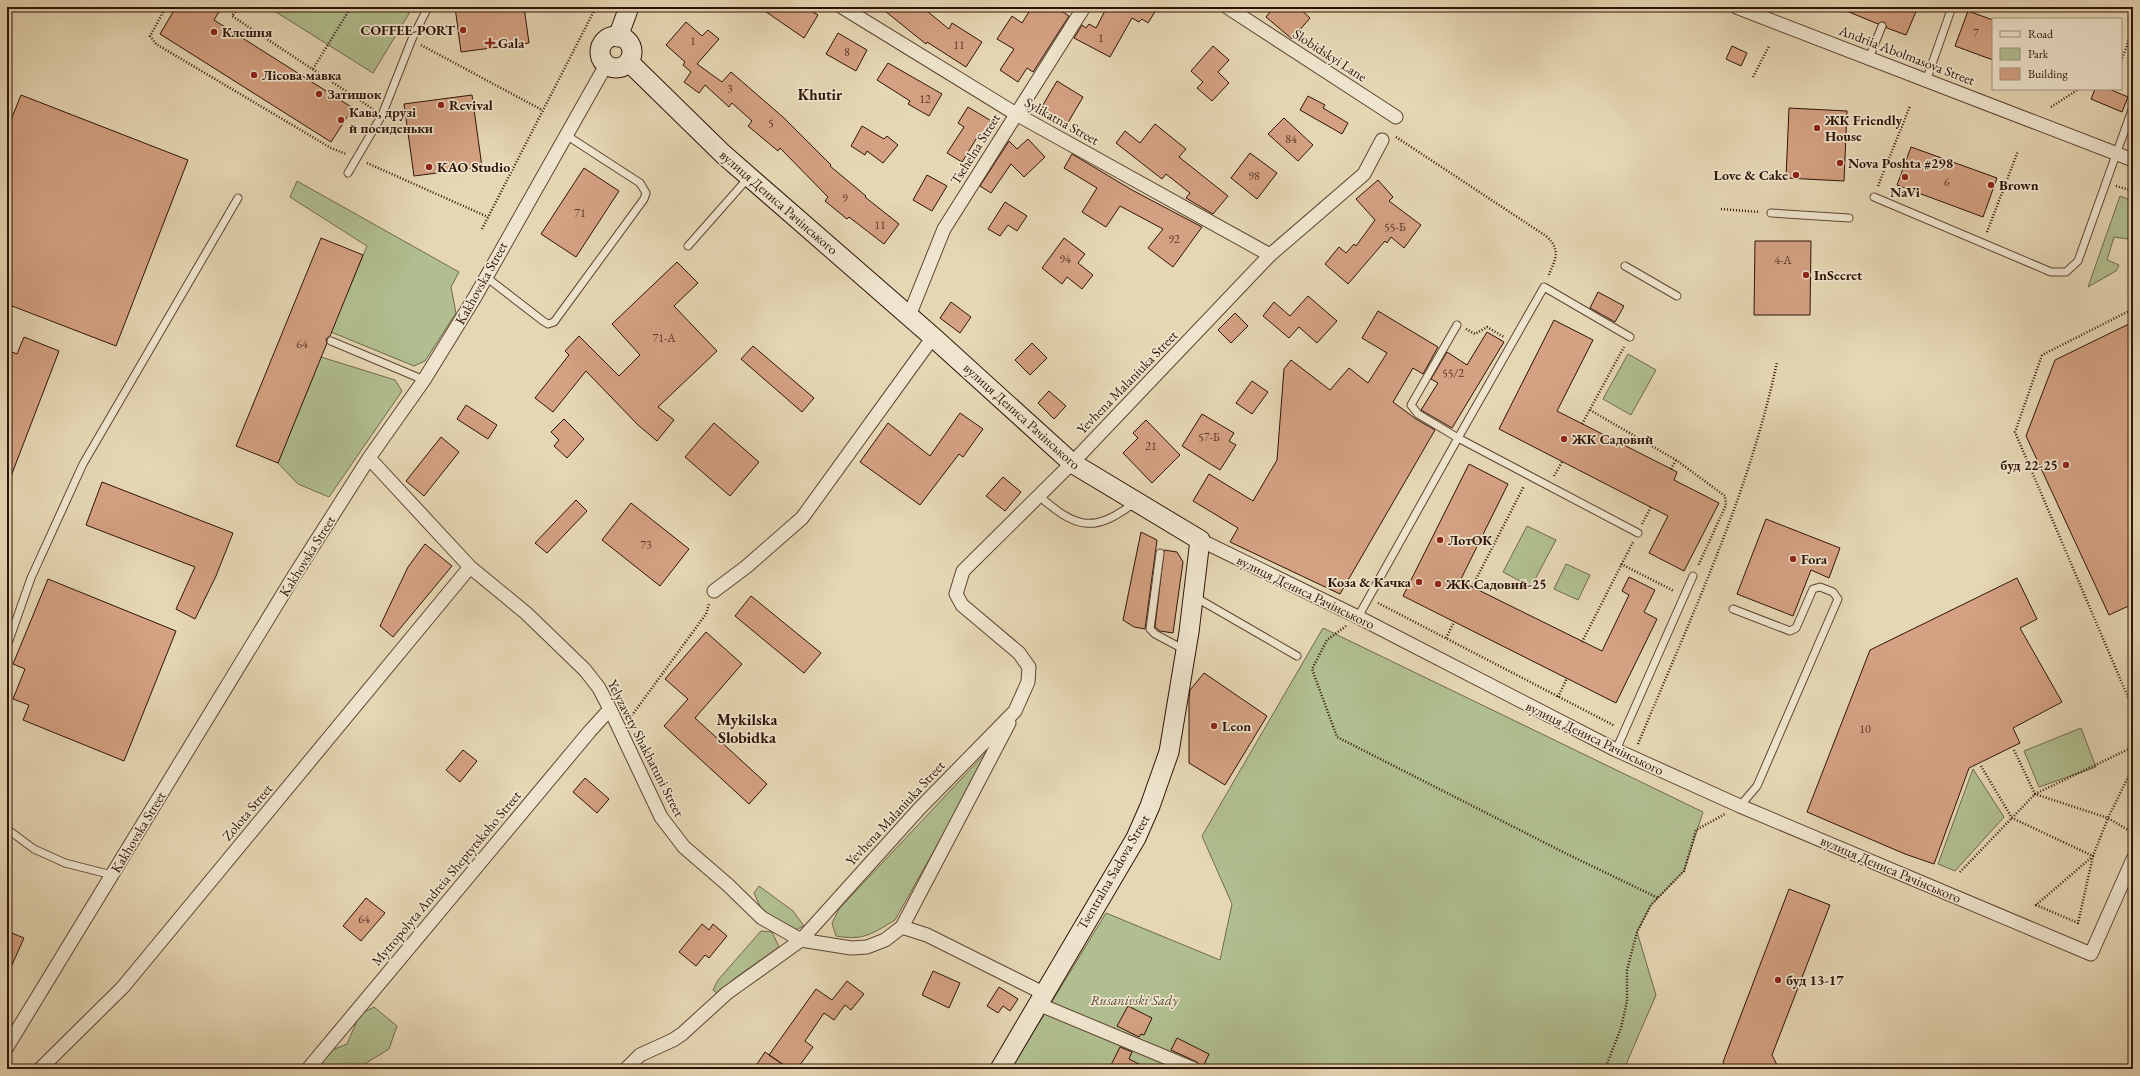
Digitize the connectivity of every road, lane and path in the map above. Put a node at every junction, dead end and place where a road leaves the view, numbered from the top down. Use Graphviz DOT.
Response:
graph roads {
  1 [pos="166,7"];
  2 [pos="239,7"];
  3 [pos="351,7"];
  4 [pos="428,7"];
  5 [pos="596,7"];
  6 [pos="630,7"];
  7 [pos="842,7"];
  8 [pos="1084,7"];
  9 [pos="1227,7"];
  10 [pos="1736,7"];
  11 [pos="1952,7"];
  12 [pos="2128,18"];
  13 [pos="2133,20"];
  14 [pos="1882,26"];
  15 [pos="2133,30"];
  16 [pos="618,37"];
  17 [pos="412,39"];
  18 [pos="1769,46"];
  19 [pos="1869,58"];
  20 [pos="2122,58"];
  21 [pos="629,62"];
  22 [pos="606,65"];
  23 [pos="313,70"];
  24 [pos="1753,77"];
  25 [pos="1926,81"];
  26 [pos="2077,90"];
  27 [pos="1910,106"];
  28 [pos="2051,107"];
  29 [pos="2133,107"];
  30 [pos="542,110"];
  31 [pos="1016,114"];
  32 [pos="382,115"];
  33 [pos="1396,116"];
  34 [pos="566,135"];
  35 [pos="1382,140"];
  36 [pos="2018,151"];
  37 [pos="2116,152"];
  38 [pos="357,159"];
  39 [pos="2133,160"];
  40 [pos="348,173"];
  41 [pos="749,176"];
  42 [pos="2107,182"];
  43 [pos="2133,191"];
  44 [pos="238,198"];
  45 [pos="1874,198"];
  46 [pos="1721,209"];
  47 [pos="1771,213"];
  48 [pos="488,217"];
  49 [pos="1849,218"];
  50 [pos="482,229"];
  51 [pos="1982,244"];
  52 [pos="688,246"];
  53 [pos="1270,255"];
  54 [pos="1625,266"];
  55 [pos="486,277"];
  56 [pos="1544,287"];
  57 [pos="1677,296"];
  58 [pos="2133,309"];
  59 [pos="909,316"];
  60 [pos="1457,325"];
  61 [pos="933,337"];
  62 [pos="1630,337"];
  63 [pos="331,341"];
  64 [pos="1513,342"];
  65 [pos="1777,362"];
  66 [pos="424,380"];
  67 [pos="1590,410"];
  68 [pos="1582,424"];
  69 [pos="1458,438"];
  70 [pos="369,458"];
  71 [pos="1676,460"];
  72 [pos="1562,462"];
  73 [pos="1072,463"];
  74 [pos="1670,469"];
  75 [pos="1530,475"];
  76 [pos="1549,485"];
  77 [pos="1039,496"];
  78 [pos="1135,502"];
  79 [pos="1651,507"];
  80 [pos="1638,532"];
  81 [pos="1200,540"];
  82 [pos="1160,553"];
  83 [pos="1621,564"];
  84 [pos="470,567"];
  85 [pos="1693,576"];
  86 [pos="1472,587"];
  87 [pos="714,591"];
  88 [pos="1193,596"];
  89 [pos="1684,596"];
  90 [pos="1368,598"];
  91 [pos="1733,609"];
  92 [pos="1358,618"];
  93 [pos="1454,622"];
  94 [pos="1446,638"];
  95 [pos="1582,642"];
  96 [pos="7,646"];
  97 [pos="1186,650"];
  98 [pos="1297,656"];
  99 [pos="1567,678"];
  100 [pos="1558,697"];
  101 [pos="610,709"];
  102 [pos="2133,709"];
  103 [pos="1015,711"];
  104 [pos="621,731"];
  105 [pos="1624,731"];
  106 [pos="2133,746"];
  107 [pos="1616,750"];
  108 [pos="2014,750"];
  109 [pos="1632,757"];
  110 [pos="1981,766"];
  111 [pos="2133,767"];
  112 [pos="2035,794"];
  113 [pos="1740,806"];
  114 [pos="2012,818"];
  115 [pos="2108,818"];
  116 [pos="7,829"];
  117 [pos="2133,833"];
  118 [pos="2093,856"];
  119 [pos="2133,859"];
  120 [pos="1960,872"];
  121 [pos="112,875"];
  122 [pos="2129,881"];
  123 [pos="1658,898"];
  124 [pos="902,927"];
  125 [pos="802,940"];
  126 [pos="1041,998"];
  127 [pos="7,1047"];
  128 [pos="40,1069"];
  129 [pos="308,1069"];
  130 [pos="626,1069"];
  131 [pos="1000,1069"];
  132 [pos="1194,1069"];
  133 [pos="1605,1069"];
  1 -- 38 [label="path"];
  2 -- 23 [label="path"];
  3 -- 23 [label="path"];
  4 -- 17 [label="lane"];
  5 -- 30 [label="path"];
  6 -- 16 [label="main road"];
  7 -- 31 [label="street, Sylikatna Street"];
  8 -- 31 [label="street, Tsehelna Street"];
  9 -- 33 [label="street, Slobidskyi Lane"];
  10 -- 19 [label="street, Andriia Abolmasova Street"];
  11 -- 25 [label="lane"];
  12 -- 13 [label="path"];
  14 -- 19 [label="lane"];
  15 -- 20 [label="path"];
  16 -- 21 [label="main road"];
  16 -- 22 [label="main road"];
  17 -- 30 [label="path"];
  17 -- 32 [label="lane"];
  18 -- 24 [label="path"];
  19 -- 25 [label="street, Andriia Abolmasova Street"];
  21 -- 22 [label="main road"];
  21 -- 41 [label="main road, вулиця Дениса Рачінського"];
  22 -- 34 [label="street, Kakhovska Street"];
  23 -- 32 [label="path"];
  25 -- 37 [label="street, Andriia Abolmasova Street"];
  26 -- 28 [label="path"];
  27 -- 45 [label="path"];
  29 -- 37 [label="lane"];
  30 -- 48 [label="path"];
  31 -- 53 [label="street, Sylikatna Street"];
  31 -- 59 [label="street, Tsehelna Street"];
  32 -- 38 [label="lane"];
  34 -- 55 [label="street, Kakhovska Street"];
  34 -- 55 [label="lane"];
  35 -- 53 [label="street, Yevhena Malaniuka Street"];
  35 -- 56 [label="path"];
  36 -- 51 [label="path"];
  37 -- 39 [label="street, Andriia Abolmasova Street"];
  37 -- 42 [label="lane"];
  38 -- 40 [label="lane"];
  38 -- 48 [label="path"];
  41 -- 52 [label="lane"];
  41 -- 59 [label="main road, вулиця Дениса Рачінського"];
  42 -- 43 [label="path"];
  42 -- 51 [label="lane"];
  44 -- 96 [label="lane"];
  45 -- 51 [label="lane"];
  46 -- 47 [label="path"];
  47 -- 49 [label="lane"];
  48 -- 50 [label="path"];
  53 -- 73 [label="street, Yevhena Malaniuka Street"];
  54 -- 57 [label="lane"];
  55 -- 66 [label="street, Kakhovska Street"];
  56 -- 62 [label="lane"];
  56 -- 64 [label="lane"];
  58 -- 102 [label="path"];
  59 -- 61 [label="main road, вулиця Дениса Рачінського"];
  60 -- 64 [label="path"];
  60 -- 69 [label="lane"];
  61 -- 73 [label="main road, вулиця Дениса Рачінського"];
  61 -- 87 [label="street"];
  62 -- 67 [label="path"];
  63 -- 66 [label="lane"];
  64 -- 69 [label="lane"];
  65 -- 109 [label="path"];
  66 -- 70 [label="street, Kakhovska Street"];
  67 -- 68 [label="path"];
  67 -- 71 [label="path"];
  69 -- 75 [label="lane"];
  69 -- 90 [label="lane"];
  70 -- 84 [label="street, Yelyzavety Shakhatuni Street"];
  70 -- 121 [label="street, Kakhovska Street"];
  71 -- 74 [label="path"];
  71 -- 85 [label="path"];
  72 -- 76 [label="path"];
  73 -- 77 [label="street, Yevhena Malaniuka Street"];
  73 -- 78 [label="main road, вулиця Дениса Рачінського"];
  75 -- 76 [label="lane"];
  75 -- 86 [label="path"];
  76 -- 80 [label="lane"];
  77 -- 78 [label="lane"];
  77 -- 103 [label="street, Yevhena Malaniuka Street"];
  78 -- 81 [label="main road, вулиця Дениса Рачінського"];
  79 -- 80 [label="path"];
  80 -- 83 [label="path"];
  81 -- 88 [label="main road, Tsentralna Sadova Street"];
  81 -- 92 [label="street, вулиця Дениса Рачінського"];
  82 -- 97 [label="lane"];
  83 -- 89 [label="path"];
  83 -- 95 [label="path"];
  84 -- 101 [label="street, Yelyzavety Shakhatuni Street"];
  84 -- 128 [label="street, Zolota Street"];
  85 -- 89 [label="lane"];
  87 -- 104 [label="path"];
  88 -- 97 [label="main road, Tsentralna Sadova Street"];
  88 -- 98 [label="lane"];
  89 -- 105 [label="lane"];
  90 -- 92 [label="lane"];
  90 -- 94 [label="path"];
  91 -- 113 [label="lane"];
  92 -- 107 [label="street, вулиця Дениса Рачінського"];
  92 -- 123 [label="path"];
  93 -- 94 [label="path"];
  94 -- 100 [label="path"];
  97 -- 126 [label="main road, Tsentralna Sadova Street"];
  99 -- 100 [label="path"];
  100 -- 105 [label="path"];
  101 -- 104 [label="street, Yelyzavety Shakhatuni Street"];
  101 -- 129 [label="street, Mytropolyta Andreia Sheptytskoho Street"];
  103 -- 124 [label="street, Yevhena Malaniuka Street"];
  103 -- 125 [label="street, Yevhena Malaniuka Street"];
  104 -- 125 [label="street, Yelyzavety Shakhatuni Street"];
  105 -- 107 [label="lane"];
  106 -- 112 [label="path"];
  107 -- 109 [label="street, вулиця Дениса Рачінського"];
  108 -- 112 [label="path"];
  109 -- 113 [label="street, вулиця Дениса Рачінського"];
  110 -- 114 [label="path"];
  111 -- 115 [label="path"];
  112 -- 114 [label="path"];
  112 -- 115 [label="path"];
  113 -- 122 [label="street, вулиця Дениса Рачінського"];
  113 -- 123 [label="path"];
  114 -- 118 [label="path"];
  114 -- 120 [label="path"];
  115 -- 117 [label="path"];
  115 -- 118 [label="path"];
  116 -- 121 [label="lane"];
  118 -- 118 [label="path"];
  119 -- 122 [label="street"];
  121 -- 127 [label="street, Kakhovska Street"];
  123 -- 133 [label="path"];
  124 -- 125 [label="street, Yevhena Malaniuka Street"];
  124 -- 126 [label="street"];
  125 -- 130 [label="street, Yevhena Malaniuka Street"];
  126 -- 131 [label="main road, Tsentralna Sadova Street"];
  126 -- 132 [label="street"];
}
